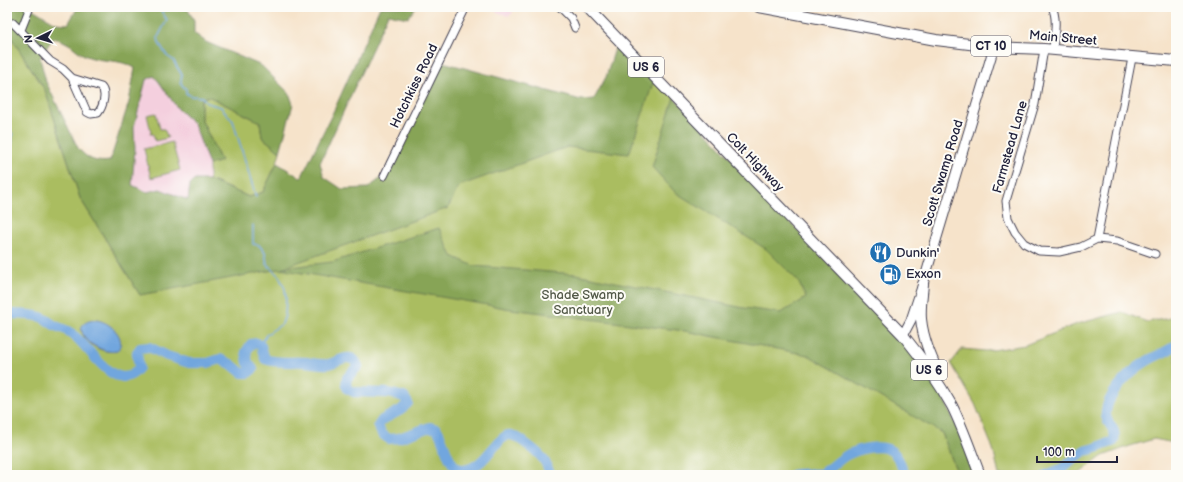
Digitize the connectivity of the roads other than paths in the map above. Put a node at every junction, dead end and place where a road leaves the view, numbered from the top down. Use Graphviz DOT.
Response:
graph roads {
  1 [pos="30,7"];
  2 [pos="466,7"];
  3 [pos="560,7"];
  4 [pos="587,7"];
  5 [pos="759,7"];
  6 [pos="780,7"];
  7 [pos="1052,7"];
  8 [pos="808,16"];
  9 [pos="13,23"];
  10 [pos="575,28"];
  11 [pos="21,30"];
  12 [pos="994,47"];
  13 [pos="1048,49"];
  14 [pos="1132,58"];
  15 [pos="1176,61"];
  16 [pos="72,78"];
  17 [pos="384,176"];
  18 [pos="1097,239"];
  19 [pos="1154,254"];
  20 [pos="923,284"];
  21 [pos="903,335"];
  22 [pos="952,407"];
  23 [pos="980,475"];
  1 -- 11 [label="street"];
  2 -- 17 [label="street, Hotchkiss Road"];
  3 -- 10 [label="street"];
  4 -- 21 [label="highway, Colt Highway / US 6"];
  5 -- 8 [label="highway, Main Street / CT 10"];
  6 -- 8 [label="highway"];
  7 -- 13 [label="street, Farmstead Lane"];
  8 -- 12 [label="highway, Main Street / CT 10"];
  9 -- 11 [label="street"];
  11 -- 16 [label="street"];
  12 -- 13 [label="highway, Main Street / CT 10"];
  12 -- 20 [label="main road, Scott Swamp Road"];
  13 -- 14 [label="highway, Main Street / CT 10"];
  13 -- 18 [label="street, Farmstead Lane"];
  14 -- 15 [label="highway, Main Street / CT 10"];
  14 -- 18 [label="street"];
  16 -- 16 [label="street"];
  18 -- 19 [label="street"];
  20 -- 21 [label="main road, Scott Swamp Road"];
  20 -- 22 [label="highway"];
  21 -- 22 [label="highway, US 6"];
  22 -- 23 [label="highway, US 6"];
}
